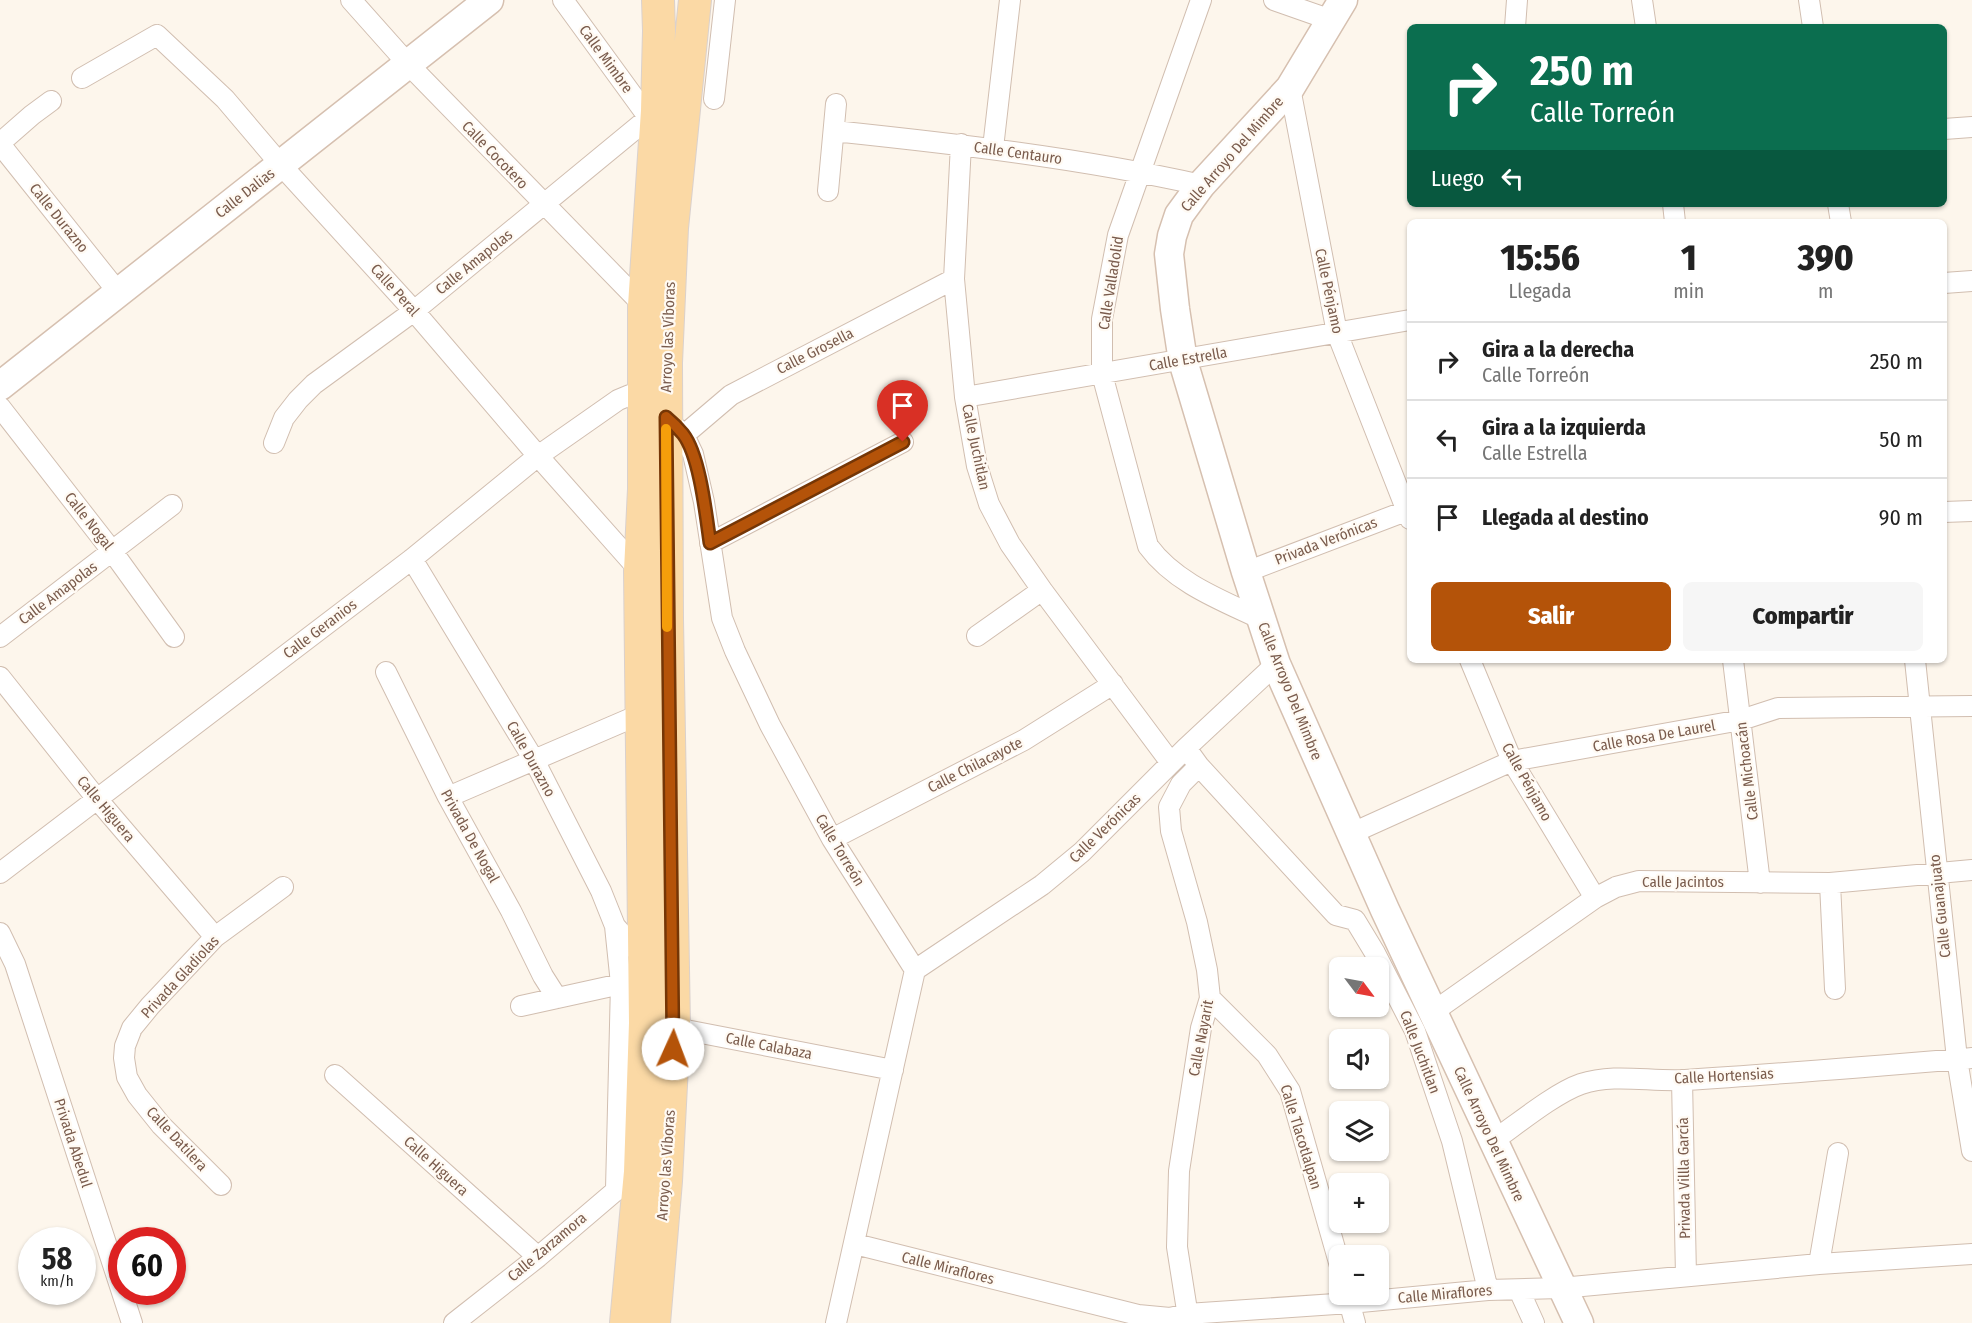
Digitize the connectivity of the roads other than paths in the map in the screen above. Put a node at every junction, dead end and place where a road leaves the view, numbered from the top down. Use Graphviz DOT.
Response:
graph roads {
  1 [pos="351,0"];
  2 [pos="489,0"];
  3 [pos="563,0"];
  4 [pos="657,0"];
  5 [pos="695,0"];
  6 [pos="725,0"];
  7 [pos="1010,0"];
  8 [pos="1201,0"];
  9 [pos="1274,0"];
  10 [pos="1517,0"];
  11 [pos="1642,0"];
  12 [pos="1809,0"];
  13 [pos="1337,10"];
  14 [pos="1515,24"];
  15 [pos="1646,24"];
  16 [pos="1813,24"];
  17 [pos="408,64"];
  18 [pos="82,78"];
  19 [pos="1290,88"];
  20 [pos="714,99"];
  21 [pos="51,101"];
  22 [pos="836,104"];
  23 [pos="653,115"];
  24 [pos="1972,127"];
  25 [pos="1947,129"];
  26 [pos="834,131"];
  27 [pos="0,143"];
  28 [pos="961,144"];
  29 [pos="993,148"];
  30 [pos="281,165"];
  31 [pos="1140,171"];
  32 [pos="1201,185"];
  33 [pos="828,191"];
  34 [pos="544,205"];
  35 [pos="954,279"];
  36 [pos="1972,281"];
  37 [pos="1947,283"];
  38 [pos="118,292"];
  39 [pos="644,306"];
  40 [pos="414,311"];
  41 [pos="1407,321"];
  42 [pos="1337,333"];
  43 [pos="1183,361"];
  44 [pos="1102,374"];
  45 [pos="0,386"];
  46 [pos="965,397"];
  47 [pos="0,407"];
  48 [pos="664,416"];
  49 [pos="274,442"];
  50 [pos="903,442"];
  51 [pos="538,456"];
  52 [pos="172,505"];
  53 [pos="1972,511"];
  54 [pos="1407,512"];
  55 [pos="1947,512"];
  56 [pos="1407,515"];
  57 [pos="710,543"];
  58 [pos="112,551"];
  59 [pos="412,559"];
  60 [pos="640,571"];
  61 [pos="1246,572"];
  62 [pos="1042,590"];
  63 [pos="1261,619"];
  64 [pos="977,636"];
  65 [pos="174,637"];
  66 [pos="0,638"];
  67 [pos="1471,663"];
  68 [pos="1733,663"];
  69 [pos="1915,663"];
  70 [pos="1276,664"];
  71 [pos="386,672"];
  72 [pos="0,677"];
  73 [pos="1113,684"];
  74 [pos="1972,706"];
  75 [pos="1919,707"];
  76 [pos="641,714"];
  77 [pos="1741,720"];
  78 [pos="1186,748"];
  79 [pos="534,760"];
  80 [pos="1512,761"];
  81 [pos="1171,763"];
  82 [pos="1199,766"];
  83 [pos="448,797"];
  84 [pos="97,799"];
  85 [pos="1350,834"];
  86 [pos="832,839"];
  87 [pos="1972,870"];
  88 [pos="0,873"];
  89 [pos="1936,875"];
  90 [pos="1760,882"];
  91 [pos="1830,883"];
  92 [pos="283,887"];
  93 [pos="1595,898"];
  94 [pos="1385,910"];
  95 [pos="1355,920"];
  96 [pos="615,926"];
  97 [pos="0,933"];
  98 [pos="215,937"];
  99 [pos="645,960"];
  100 [pos="915,970"];
  101 [pos="621,984"];
  102 [pos="1407,987"];
  103 [pos="1835,989"];
  104 [pos="557,998"];
  105 [pos="1210,998"];
  106 [pos="521,1006"];
  107 [pos="1433,1012"];
  108 [pos="659,1025"];
  109 [pos="124,1058"];
  110 [pos="1965,1059"];
  111 [pos="892,1070"];
  112 [pos="335,1076"];
  113 [pos="1682,1080"];
  114 [pos="1493,1141"];
  115 [pos="1972,1151"];
  116 [pos="1838,1153"];
  117 [pos="628,1181"];
  118 [pos="221,1185"];
  119 [pos="855,1245"];
  120 [pos="1334,1245"];
  121 [pos="1972,1254"];
  122 [pos="538,1257"];
  123 [pos="1820,1264"];
  124 [pos="1686,1276"];
  125 [pos="1561,1288"];
  126 [pos="1488,1290"];
  127 [pos="1519,1290"];
  128 [pos="1389,1296"];
  129 [pos="1329,1301"];
  130 [pos="1350,1305"];
  131 [pos="1188,1318"];
  132 [pos="1137,1319"];
  133 [pos="132,1323"];
  134 [pos="454,1323"];
  135 [pos="626,1323"];
  136 [pos="654,1323"];
  137 [pos="836,1323"];
  138 [pos="1354,1323"];
  139 [pos="1534,1323"];
  140 [pos="1579,1323"];
  1 -- 17 [label="street, Calle Cocotero"];
  2 -- 17 [label="street, Calle Dalias"];
  3 -- 23 [label="street, Calle Mimbre"];
  4 -- 23 [label="main road, Arroyo las Víboras"];
  5 -- 48 [label="main road, Arroyo las Víboras"];
  6 -- 20 [label="street"];
  7 -- 29 [label="street"];
  8 -- 31 [label="street, Calle Valladolid"];
  9 -- 13 [label="street"];
  10 -- 14 [label="street"];
  11 -- 15 [label="street"];
  12 -- 16 [label="street"];
  13 -- 19 [label="street, Calle Arroyo Del Mimbre"];
  17 -- 30 [label="street, Calle Dalias"];
  17 -- 34 [label="street, Calle Cocotero"];
  18 -- 30 [label="street, Calle Peral"];
  19 -- 32 [label="street, Calle Arroyo Del Mimbre"];
  19 -- 42 [label="street, Calle Pénjamo"];
  21 -- 27 [label="street"];
  22 -- 26 [label="street"];
  23 -- 34 [label="street, Calle Amapolas"];
  23 -- 39 [label="main road, Arroyo las Víboras"];
  24 -- 25 [label="street"];
  26 -- 28 [label="street, Calle Centauro"];
  26 -- 33 [label="street"];
  27 -- 38 [label="street, Calle Durazno"];
  28 -- 29 [label="street, Calle Centauro"];
  28 -- 35 [label="street, Calle Juchitlan"];
  29 -- 31 [label="street, Calle Centauro"];
  30 -- 38 [label="street, Calle Dalias"];
  30 -- 40 [label="street, Calle Peral"];
  31 -- 32 [label="street, Calle Centauro"];
  31 -- 44 [label="street, Calle Valladolid"];
  32 -- 43 [label="street, Calle Arroyo Del Mimbre"];
  34 -- 39 [label="street, Calle Cocotero"];
  34 -- 40 [label="street, Calle Amapolas"];
  35 -- 46 [label="street, Calle Juchitlan"];
  35 -- 48 [label="street, Calle Grosella"];
  36 -- 37 [label="street"];
  38 -- 45 [label="street, Calle Dalias"];
  39 -- 48 [label="main road, Arroyo las Víboras"];
  40 -- 49 [label="street, Calle Amapolas"];
  40 -- 51 [label="street, Calle Peral"];
  41 -- 42 [label="street, Calle Estrella"];
  42 -- 43 [label="street, Calle Estrella"];
  42 -- 54 [label="street, Calle Pénjamo"];
  43 -- 44 [label="street, Calle Estrella"];
  43 -- 61 [label="street, Calle Arroyo Del Mimbre"];
  44 -- 46 [label="street, Calle Estrella"];
  44 -- 63 [label="street, Calle Valladolid"];
  46 -- 62 [label="street, Calle Juchitlan"];
  47 -- 58 [label="street, Calle Nogal"];
  48 -- 51 [label="street, Calle Geranios"];
  48 -- 57 [label="street, Calle Torreón"];
  48 -- 60 [label="main road, Arroyo las Víboras"];
  48 -- 108 [label="main road, Arroyo las Víboras"];
  50 -- 57 [label="street"];
  51 -- 59 [label="street, Calle Geranios"];
  51 -- 60 [label="street, Calle Peral"];
  52 -- 58 [label="street, Calle Amapolas"];
  53 -- 55 [label="street"];
  56 -- 61 [label="street, Privada Verónicas"];
  57 -- 86 [label="street, Calle Torreón"];
  58 -- 65 [label="street, Calle Nogal"];
  58 -- 66 [label="street, Calle Amapolas"];
  59 -- 79 [label="street, Calle Durazno"];
  59 -- 84 [label="street, Calle Geranios"];
  60 -- 76 [label="main road, Arroyo las Víboras"];
  61 -- 63 [label="street, Calle Arroyo Del Mimbre"];
  62 -- 64 [label="street"];
  62 -- 73 [label="street, Calle Juchitlan"];
  63 -- 70 [label="street, Calle Arroyo Del Mimbre"];
  67 -- 80 [label="street, Calle Pénjamo"];
  68 -- 77 [label="street, Calle Michoacán"];
  69 -- 75 [label="street, Calle Guanajuato"];
  70 -- 78 [label="street, Calle Verónicas"];
  70 -- 85 [label="street, Calle Arroyo Del Mimbre"];
  71 -- 83 [label="street, Privada De Nogal"];
  72 -- 84 [label="street, Calle Higuera"];
  73 -- 81 [label="street, Calle Juchitlan"];
  73 -- 86 [label="street, Calle Chilacayote"];
  74 -- 75 [label="street, Calle Rosa De Laurel"];
  75 -- 77 [label="street, Calle Rosa De Laurel"];
  75 -- 89 [label="street, Calle Guanajuato"];
  76 -- 79 [label="street"];
  76 -- 99 [label="main road, Arroyo las Víboras"];
  77 -- 80 [label="street, Calle Rosa De Laurel"];
  77 -- 90 [label="street, Calle Michoacán"];
  78 -- 81 [label="street, Calle Verónicas"];
  78 -- 82 [label="street"];
  79 -- 83 [label="street"];
  79 -- 96 [label="street, Calle Durazno"];
  80 -- 85 [label="street, Calle Rosa De Laurel"];
  80 -- 93 [label="street, Calle Pénjamo"];
  81 -- 100 [label="street, Calle Verónicas"];
  82 -- 95 [label="street"];
  82 -- 105 [label="street, Calle Nayarit"];
  83 -- 104 [label="street, Privada De Nogal"];
  84 -- 88 [label="street, Calle Geranios"];
  84 -- 98 [label="street, Calle Higuera"];
  85 -- 94 [label="street, Calle Arroyo Del Mimbre"];
  86 -- 100 [label="street, Calle Torreón"];
  87 -- 89 [label="street, Calle Jacintos"];
  89 -- 91 [label="street, Calle Jacintos"];
  89 -- 110 [label="street, Calle Guanajuato"];
  90 -- 91 [label="street, Calle Jacintos"];
  90 -- 93 [label="street, Calle Jacintos"];
  91 -- 103 [label="street"];
  92 -- 98 [label="street, Privada Gladiolas"];
  93 -- 107 [label="street, Calle Jacintos"];
  94 -- 95 [label="street"];
  94 -- 102 [label="street, Calle Arroyo Del Mimbre"];
  95 -- 102 [label="street, Calle Juchitlan"];
  96 -- 99 [label="street, Calle Durazno"];
  96 -- 101 [label="street"];
  97 -- 133 [label="street, Privada Abedul"];
  98 -- 109 [label="street, Privada Gladiolas"];
  99 -- 108 [label="main road, Arroyo las Víboras"];
  100 -- 111 [label="street"];
  101 -- 104 [label="street"];
  101 -- 117 [label="street"];
  102 -- 107 [label="street, Calle Arroyo Del Mimbre"];
  102 -- 126 [label="street, Calle Juchitlan"];
  104 -- 106 [label="street"];
  105 -- 120 [label="street, Calle Tlacotlalpan"];
  105 -- 131 [label="street, Calle Nayarit"];
  107 -- 114 [label="street, Calle Arroyo Del Mimbre"];
  108 -- 111 [label="street, Calle Calabaza"];
  108 -- 117 [label="main road, Arroyo las Víboras"];
  108 -- 136 [label="main road, Arroyo las Víboras"];
  109 -- 118 [label="street, Calle Datilera"];
  110 -- 113 [label="street, Calle Hortensias"];
  110 -- 115 [label="street, Calle Guanajuato"];
  111 -- 119 [label="street"];
  112 -- 122 [label="street, Calle Higuera"];
  113 -- 114 [label="street, Calle Hortensias"];
  113 -- 124 [label="street, Privada Villla García"];
  114 -- 125 [label="street, Calle Arroyo Del Mimbre"];
  116 -- 123 [label="street"];
  117 -- 122 [label="street, Calle Zarzamora"];
  117 -- 135 [label="main road, Arroyo las Víboras"];
  119 -- 132 [label="street, Calle Miraflores"];
  119 -- 137 [label="street"];
  121 -- 123 [label="street, Calle Miraflores"];
  122 -- 134 [label="street, Calle Zarzamora"];
  123 -- 124 [label="street, Calle Miraflores"];
  124 -- 125 [label="street, Calle Miraflores"];
  125 -- 127 [label="street, Calle Miraflores"];
  125 -- 140 [label="street, Calle Arroyo Del Mimbre"];
  126 -- 127 [label="street, Calle Miraflores"];
  126 -- 128 [label="street, Calle Miraflores"];
  127 -- 139 [label="street"];
  129 -- 131 [label="street, Calle Miraflores"];
  130 -- 138 [label="street"];
  131 -- 132 [label="street, Calle Miraflores"];
}
